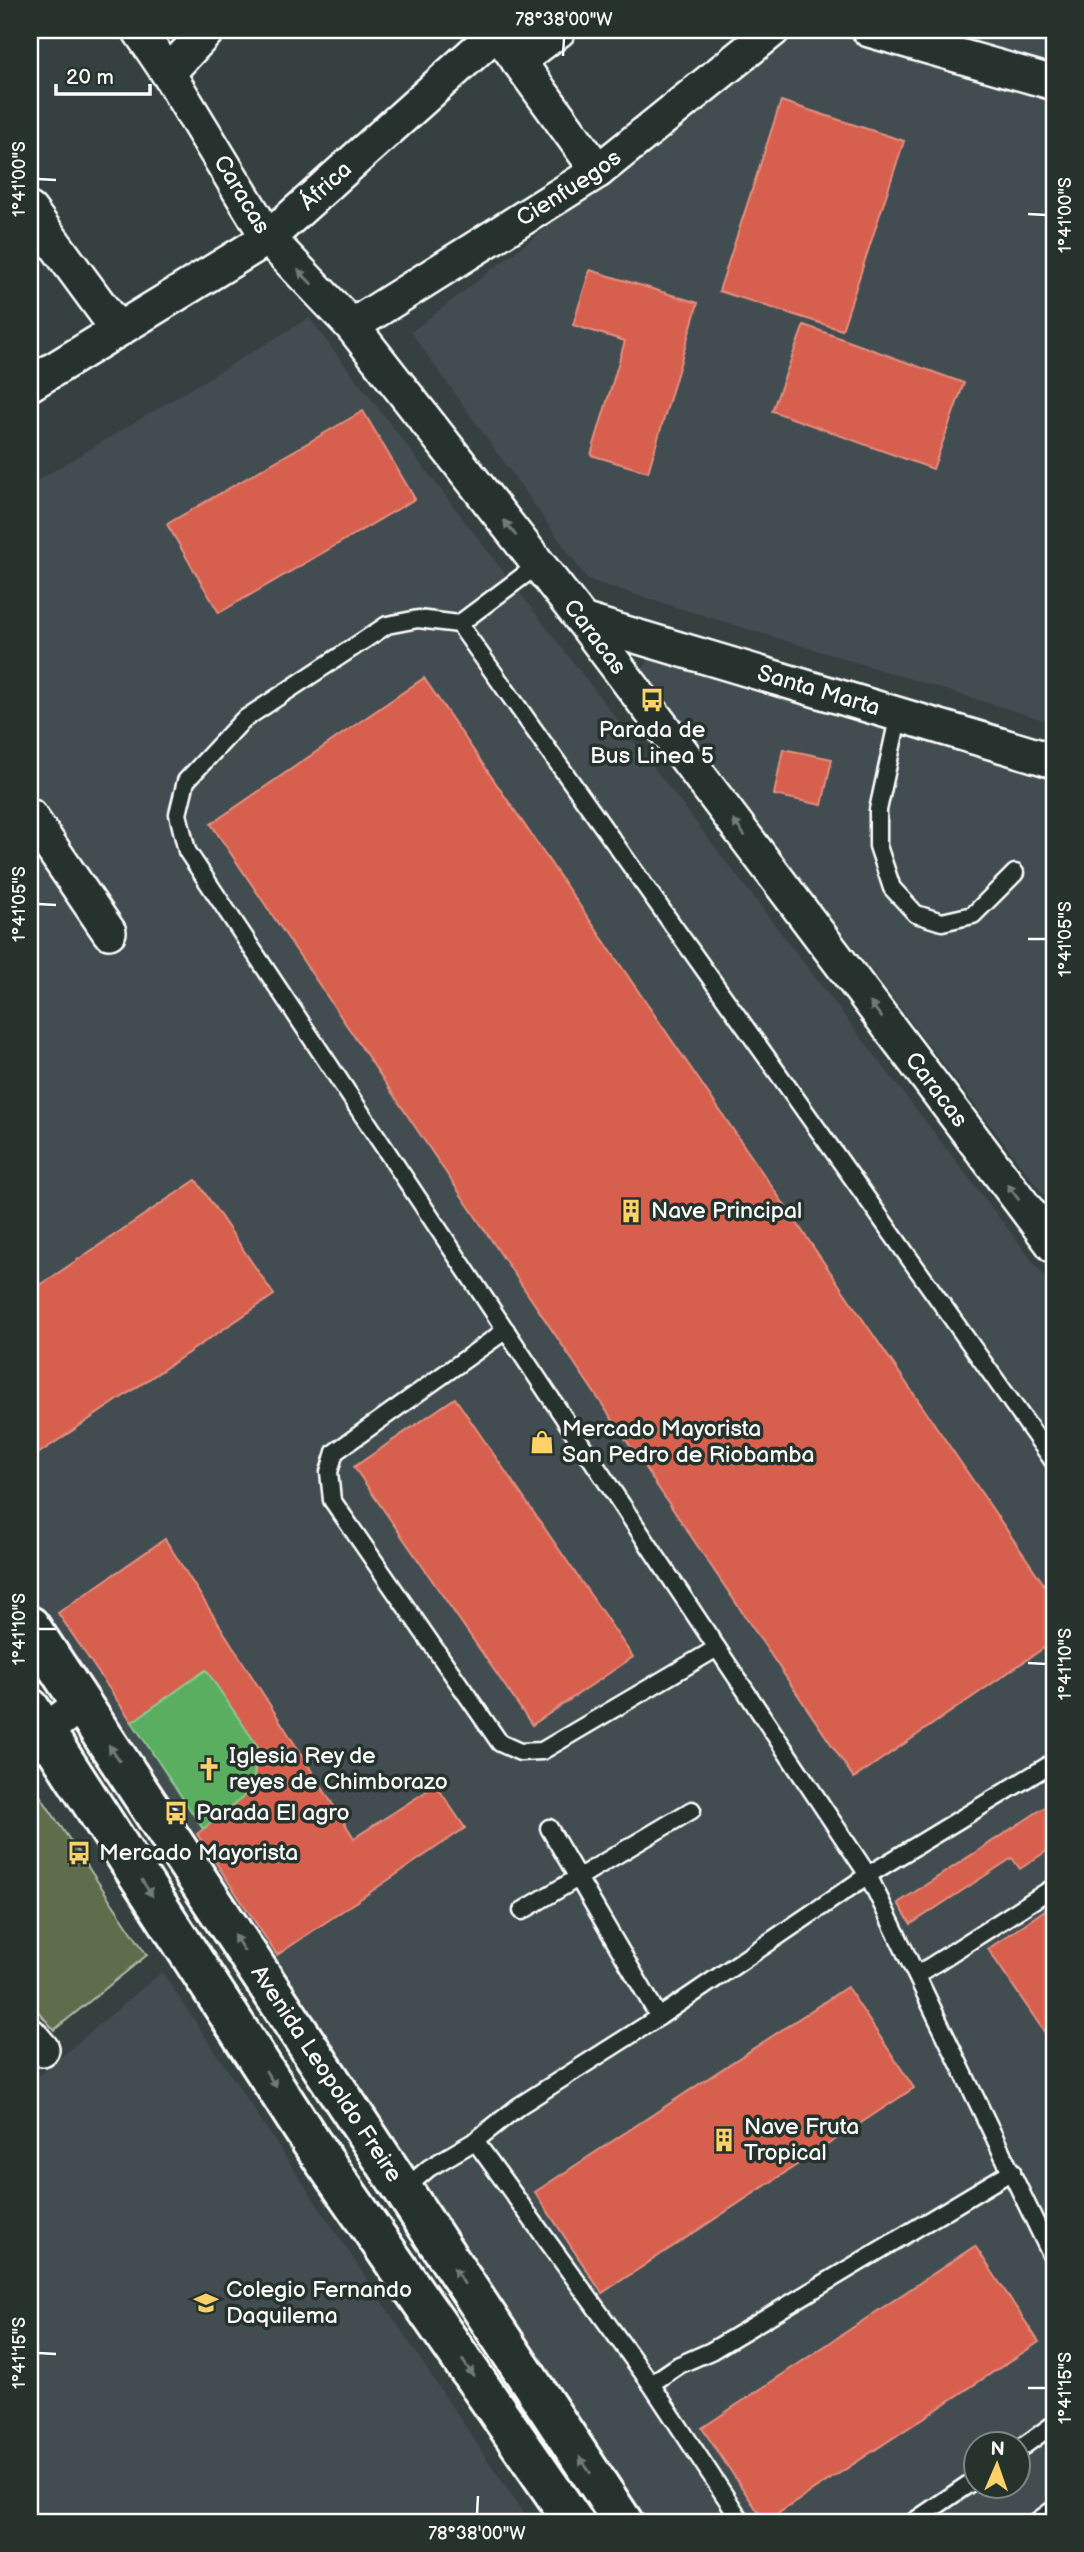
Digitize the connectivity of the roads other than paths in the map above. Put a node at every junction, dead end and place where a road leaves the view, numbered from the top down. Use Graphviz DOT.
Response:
graph roads {
  1 [pos="139,30"];
  2 [pos="208,30"];
  3 [pos="559,30"];
  4 [pos="773,30"];
  5 [pos="869,30"];
  6 [pos="497,31"];
  7 [pos="518,61"];
  8 [pos="168,73"];
  9 [pos="1054,83"];
  10 [pos="598,171"];
  11 [pos="30,210"];
  12 [pos="268,238"];
  13 [pos="352,326"];
  14 [pos="118,330"];
  15 [pos="30,384"];
  16 [pos="539,564"];
  17 [pos="582,620"];
  18 [pos="459,624"];
  19 [pos="899,714"];
  20 [pos="1054,761"];
  21 [pos="30,816"];
  22 [pos="1014,873"];
  23 [pos="109,932"];
  24 [pos="1054,1246"];
  25 [pos="506,1330"];
  26 [pos="1054,1462"];
  27 [pos="30,1626"];
  28 [pos="717,1648"];
  29 [pos="81,1704"];
  30 [pos="35,1728"];
  31 [pos="1054,1762"];
  32 [pos="692,1810"];
  33 [pos="548,1829"];
  34 [pos="868,1875"];
  35 [pos="578,1877"];
  36 [pos="1054,1888"];
  37 [pos="522,1911"];
  38 [pos="917,1975"];
  39 [pos="659,2017"];
  40 [pos="352,2115"];
  41 [pos="475,2141"];
  42 [pos="311,2142"];
  43 [pos="1012,2171"];
  44 [pos="402,2191"];
  45 [pos="1054,2261"];
  46 [pos="651,2384"];
  47 [pos="1054,2424"];
  48 [pos="1032,2439"];
  49 [pos="962,2488"];
  50 [pos="1054,2509"];
  51 [pos="574,2522"];
  52 [pos="623,2522"];
  53 [pos="742,2522"];
  54 [pos="913,2522"];
  55 [pos="1036,2522"];
  1 -- 8 [label="street, Caracas"];
  2 -- 8 [label="street"];
  3 -- 7 [label="street"];
  4 -- 10 [label="street, Cienfuegos"];
  5 -- 9 [label="street"];
  6 -- 7 [label="street"];
  6 -- 12 [label="street, África"];
  7 -- 10 [label="street"];
  8 -- 12 [label="street, Caracas"];
  10 -- 13 [label="street, Cienfuegos"];
  11 -- 14 [label="street"];
  13 -- 12 [label="street, Caracas, one-way"];
  12 -- 14 [label="street, África"];
  16 -- 13 [label="street, Caracas, one-way"];
  14 -- 15 [label="street, África"];
  16 -- 17 [label="street, Caracas"];
  16 -- 18 [label="lane"];
  17 -- 19 [label="street, Santa Marta"];
  24 -- 17 [label="street, Caracas, one-way"];
  18 -- 25 [label="lane"];
  18 -- 26 [label="lane"];
  19 -- 20 [label="street, Santa Marta"];
  19 -- 22 [label="lane"];
  21 -- 23 [label="street"];
  25 -- 28 [label="lane"];
  25 -- 28 [label="lane"];
  27 -- 29 [label="main road, Avenida Leopoldo Freire"];
  28 -- 34 [label="lane"];
  29 -- 30 [label="street"];
  40 -- 29 [label="main road, Avenida Leopoldo Freire, one-way"];
  30 -- 42 [label="main road, Avenida Leopoldo Freire, one-way"];
  31 -- 34 [label="lane"];
  32 -- 35 [label="lane"];
  33 -- 35 [label="lane"];
  34 -- 38 [label="lane"];
  34 -- 39 [label="lane"];
  35 -- 37 [label="lane"];
  35 -- 39 [label="lane"];
  36 -- 38 [label="lane"];
  38 -- 43 [label="lane"];
  39 -- 41 [label="lane"];
  40 -- 42 [label="main road"];
  40 -- 44 [label="main road, Avenida Leopoldo Freire"];
  41 -- 44 [label="lane"];
  41 -- 46 [label="lane"];
  42 -- 51 [label="main road, Avenida Leopoldo Freire, one-way"];
  43 -- 45 [label="lane"];
  43 -- 46 [label="lane"];
  52 -- 44 [label="main road, Avenida Leopoldo Freire, one-way"];
  46 -- 53 [label="lane"];
  47 -- 48 [label="lane"];
  49 -- 54 [label="lane"];
  50 -- 55 [label="lane"];
}
